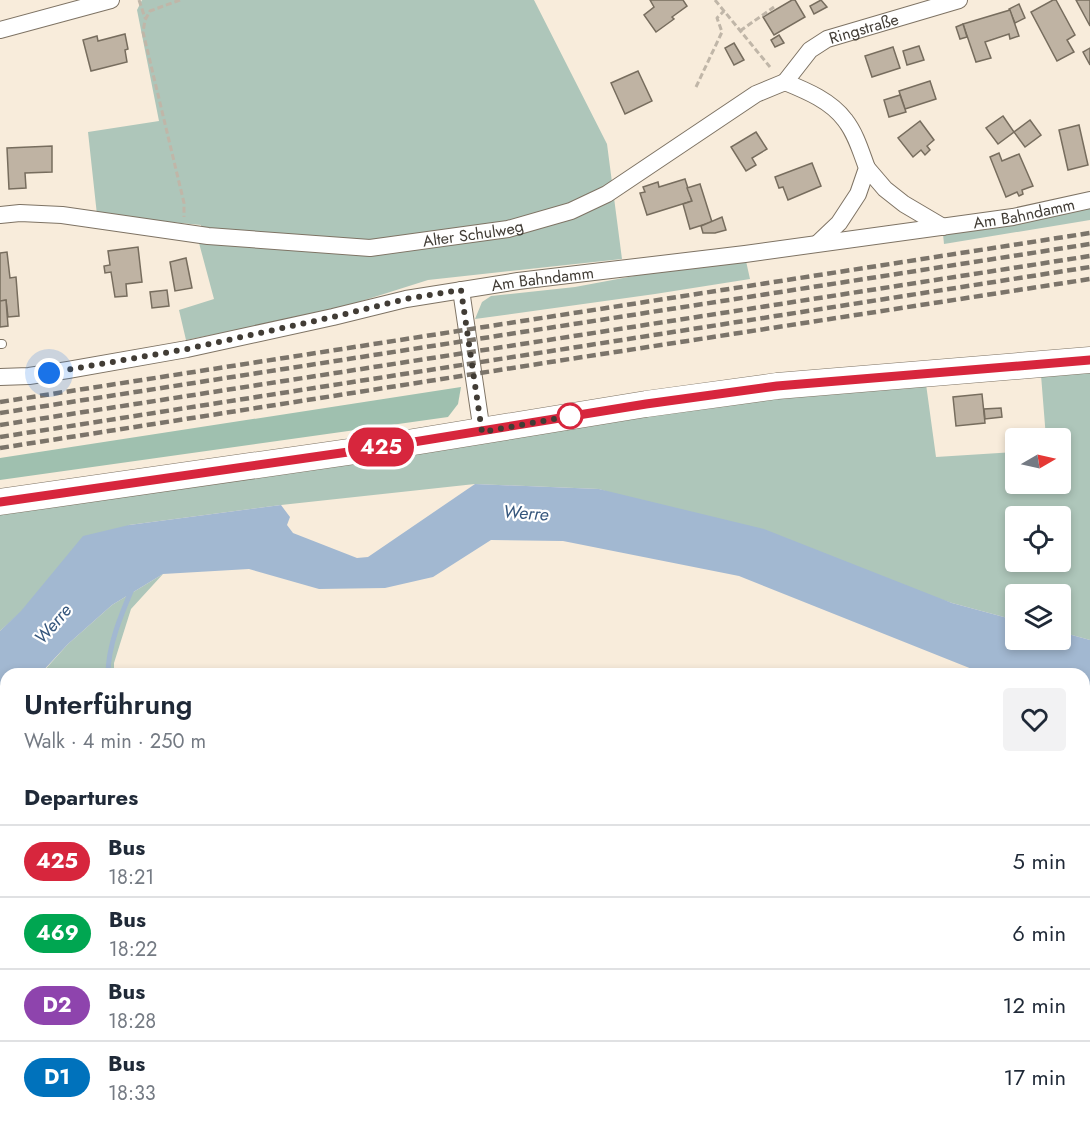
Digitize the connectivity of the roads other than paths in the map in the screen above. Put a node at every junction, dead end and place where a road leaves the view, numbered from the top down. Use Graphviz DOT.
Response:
graph roads {
  1 [pos="111,0"];
  2 [pos="959,0"];
  3 [pos="0,30"];
  4 [pos="785,82"];
  5 [pos="867,168"];
  6 [pos="1090,200"];
  7 [pos="0,215"];
  8 [pos="943,227"];
  9 [pos="818,243"];
  10 [pos="461,290"];
  11 [pos="1090,360"];
  12 [pos="0,377"];
  13 [pos="482,432"];
  14 [pos="0,502"];
  1 -- 3 [label="street"];
  2 -- 4 [label="street, Ringstraße"];
  4 -- 5 [label="street"];
  4 -- 7 [label="street, Alter Schulweg"];
  5 -- 8 [label="street"];
  5 -- 9 [label="street"];
  6 -- 8 [label="street, Am Bahndamm"];
  8 -- 9 [label="street, Am Bahndamm"];
  9 -- 10 [label="street, Am Bahndamm"];
  10 -- 12 [label="street, Am Bahndamm"];
  10 -- 13 [label="street"];
  11 -- 13 [label="main road"];
  13 -- 14 [label="main road"];
}
